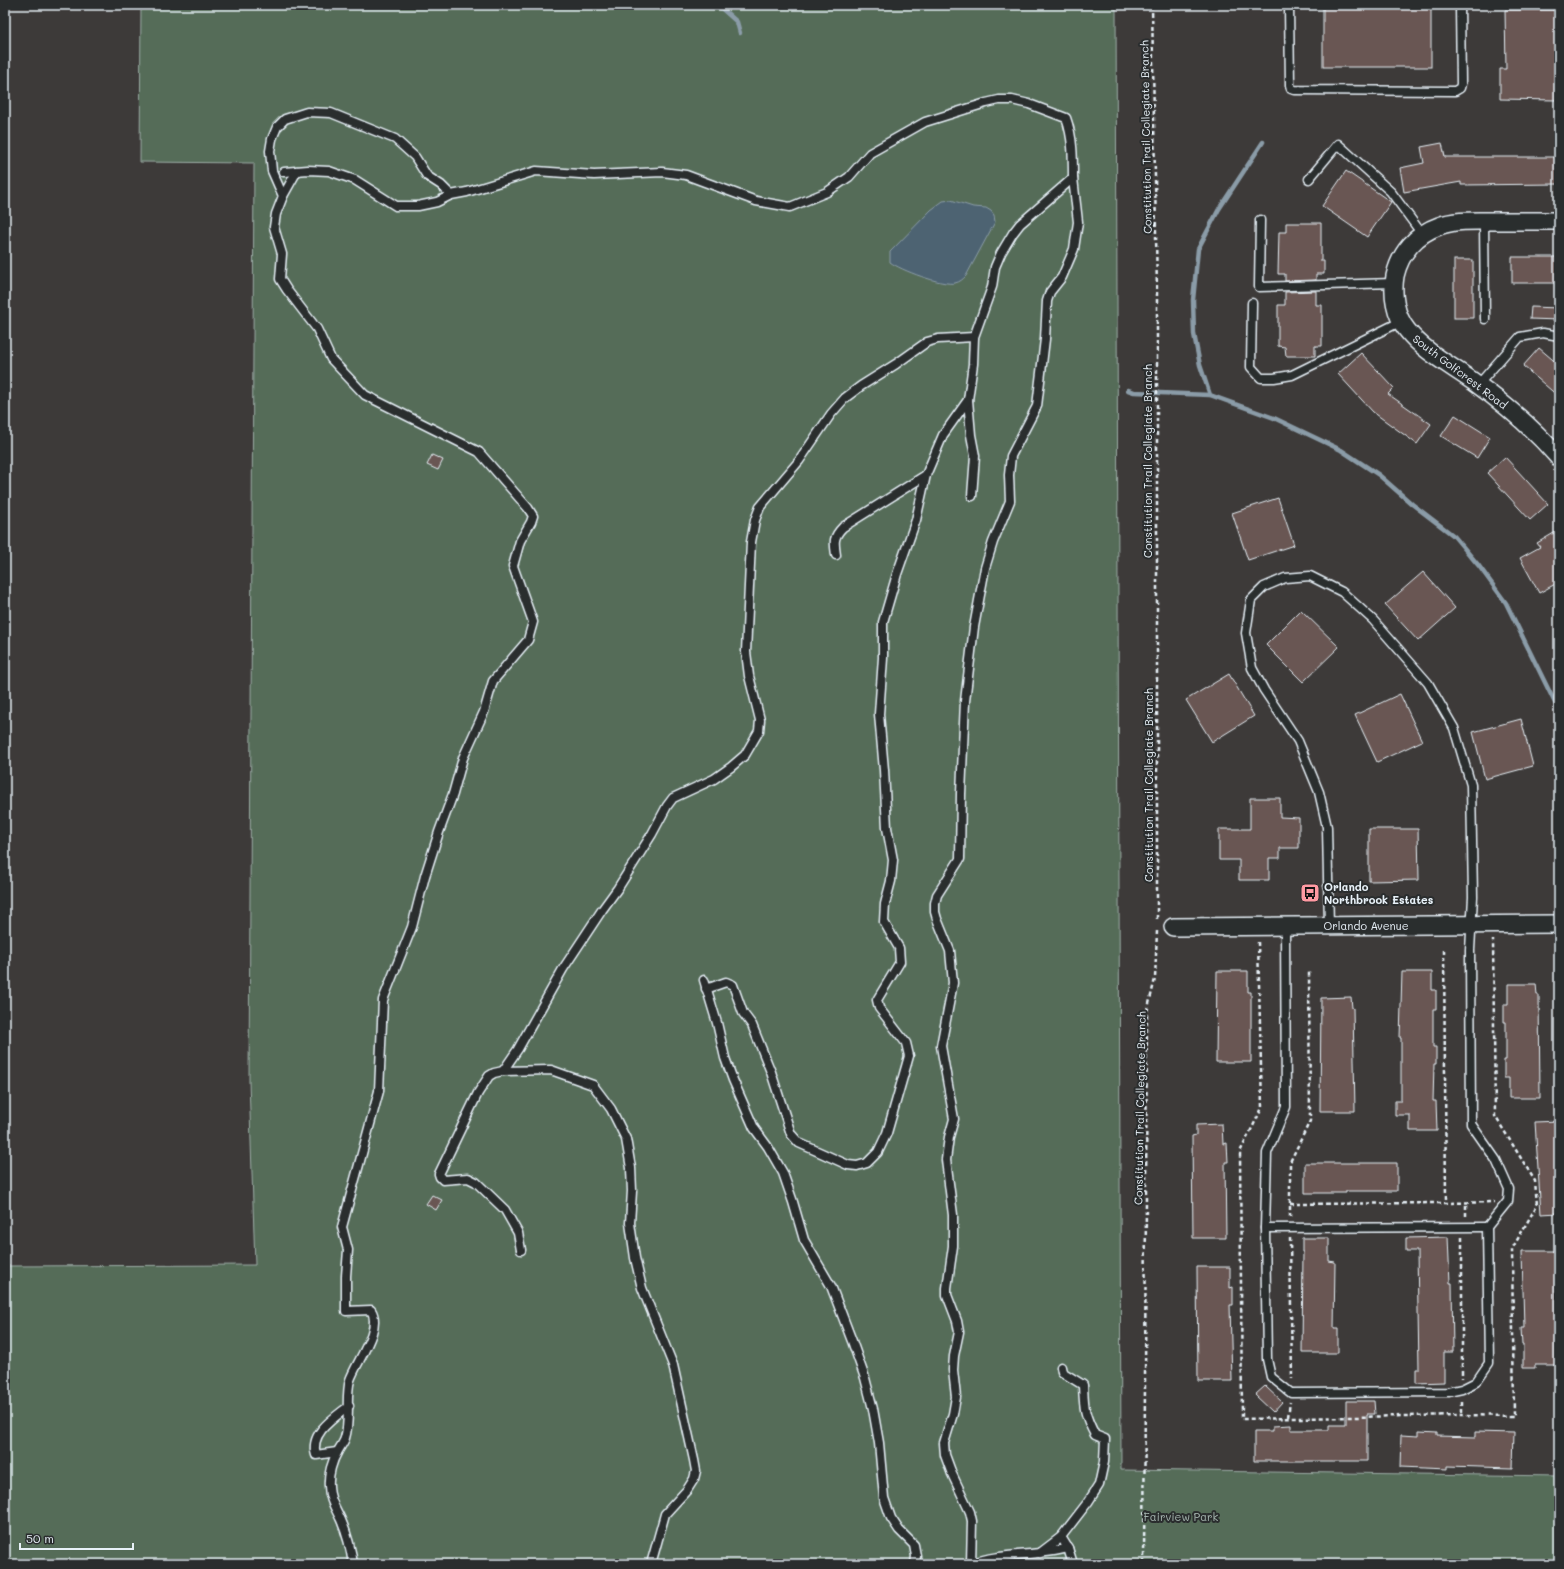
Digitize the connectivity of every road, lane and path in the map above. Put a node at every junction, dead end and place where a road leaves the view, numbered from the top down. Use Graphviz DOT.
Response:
graph roads {
  1 [pos="1152,5"];
  2 [pos="1289,5"];
  3 [pos="1460,5"];
  4 [pos="297,171"];
  5 [pos="284,172"];
  6 [pos="1073,178"];
  7 [pos="1309,179"];
  8 [pos="451,195"];
  9 [pos="282,196"];
  10 [pos="1260,220"];
  11 [pos="1484,221"];
  12 [pos="1559,221"];
  13 [pos="1422,234"];
  14 [pos="1394,288"];
  15 [pos="1252,302"];
  16 [pos="1485,319"];
  17 [pos="1402,321"];
  18 [pos="976,333"];
  19 [pos="1559,336"];
  20 [pos="1478,385"];
  21 [pos="968,400"];
  22 [pos="1559,458"];
  23 [pos="926,475"];
  24 [pos="972,496"];
  25 [pos="836,555"];
  26 [pos="1559,924"];
  27 [pos="1329,926"];
  28 [pos="1470,926"];
  29 [pos="1173,927"];
  30 [pos="1285,927"];
  31 [pos="1444,950"];
  32 [pos="1309,972"];
  33 [pos="704,980"];
  34 [pos="706,989"];
  35 [pos="503,1070"];
  36 [pos="1508,1201"];
  37 [pos="1446,1203"];
  38 [pos="1466,1203"];
  39 [pos="1290,1204"];
  40 [pos="1487,1226"];
  41 [pos="1464,1227"];
  42 [pos="1266,1228"];
  43 [pos="1290,1228"];
  44 [pos="521,1250"];
  45 [pos="1061,1367"];
  46 [pos="1462,1388"];
  47 [pos="1291,1393"];
  48 [pos="349,1406"];
  49 [pos="1462,1415"];
  50 [pos="1288,1417"];
  51 [pos="337,1452"];
  52 [pos="1061,1537"];
  53 [pos="1068,1548"];
  54 [pos="1040,1553"];
  55 [pos="986,1561"];
  56 [pos="353,1564"];
  57 [pos="651,1564"];
  58 [pos="915,1564"];
  59 [pos="970,1564"];
  60 [pos="1073,1564"];
  61 [pos="1144,1564"];
  1 -- 61 [label="path, Constitution Trail Collegiate Branch"];
  2 -- 3 [label="lane"];
  4 -- 5 [label="lane"];
  4 -- 8 [label="lane"];
  4 -- 9 [label="lane"];
  6 -- 8 [label="lane"];
  6 -- 18 [label="lane"];
  6 -- 59 [label="lane"];
  7 -- 13 [label="lane"];
  8 -- 9 [label="lane"];
  9 -- 48 [label="lane"];
  10 -- 14 [label="lane"];
  11 -- 12 [label="street"];
  11 -- 13 [label="street"];
  11 -- 16 [label="lane"];
  13 -- 14 [label="street"];
  14 -- 17 [label="street, South Golfcrest Road"];
  15 -- 17 [label="lane"];
  17 -- 20 [label="street, South Golfcrest Road"];
  18 -- 21 [label="lane"];
  18 -- 35 [label="lane"];
  19 -- 20 [label="lane"];
  20 -- 22 [label="street, South Golfcrest Road"];
  21 -- 23 [label="lane"];
  21 -- 24 [label="lane"];
  23 -- 25 [label="lane"];
  23 -- 34 [label="lane"];
  26 -- 28 [label="street, Orlando Avenue"];
  27 -- 28 [label="street, Orlando Avenue"];
  27 -- 28 [label="lane"];
  27 -- 30 [label="street, Orlando Avenue"];
  28 -- 36 [label="lane"];
  29 -- 30 [label="street, Orlando Avenue"];
  30 -- 42 [label="lane"];
  31 -- 37 [label="path"];
  32 -- 39 [label="path"];
  33 -- 34 [label="lane"];
  34 -- 58 [label="lane"];
  35 -- 44 [label="lane"];
  35 -- 57 [label="lane"];
  36 -- 38 [label="path"];
  36 -- 40 [label="lane"];
  37 -- 38 [label="path"];
  37 -- 39 [label="path"];
  38 -- 41 [label="path"];
  39 -- 43 [label="path"];
  40 -- 41 [label="lane"];
  40 -- 46 [label="lane"];
  41 -- 43 [label="lane"];
  41 -- 46 [label="path"];
  42 -- 43 [label="lane"];
  42 -- 47 [label="lane"];
  43 -- 47 [label="path"];
  45 -- 52 [label="lane"];
  46 -- 47 [label="lane"];
  46 -- 49 [label="path"];
  47 -- 50 [label="path"];
  48 -- 51 [label="lane"];
  48 -- 51 [label="lane"];
  51 -- 56 [label="lane"];
  52 -- 53 [label="lane"];
  52 -- 54 [label="lane"];
  53 -- 54 [label="lane"];
  53 -- 60 [label="lane"];
  54 -- 55 [label="lane"];
  55 -- 59 [label="lane"];
}
